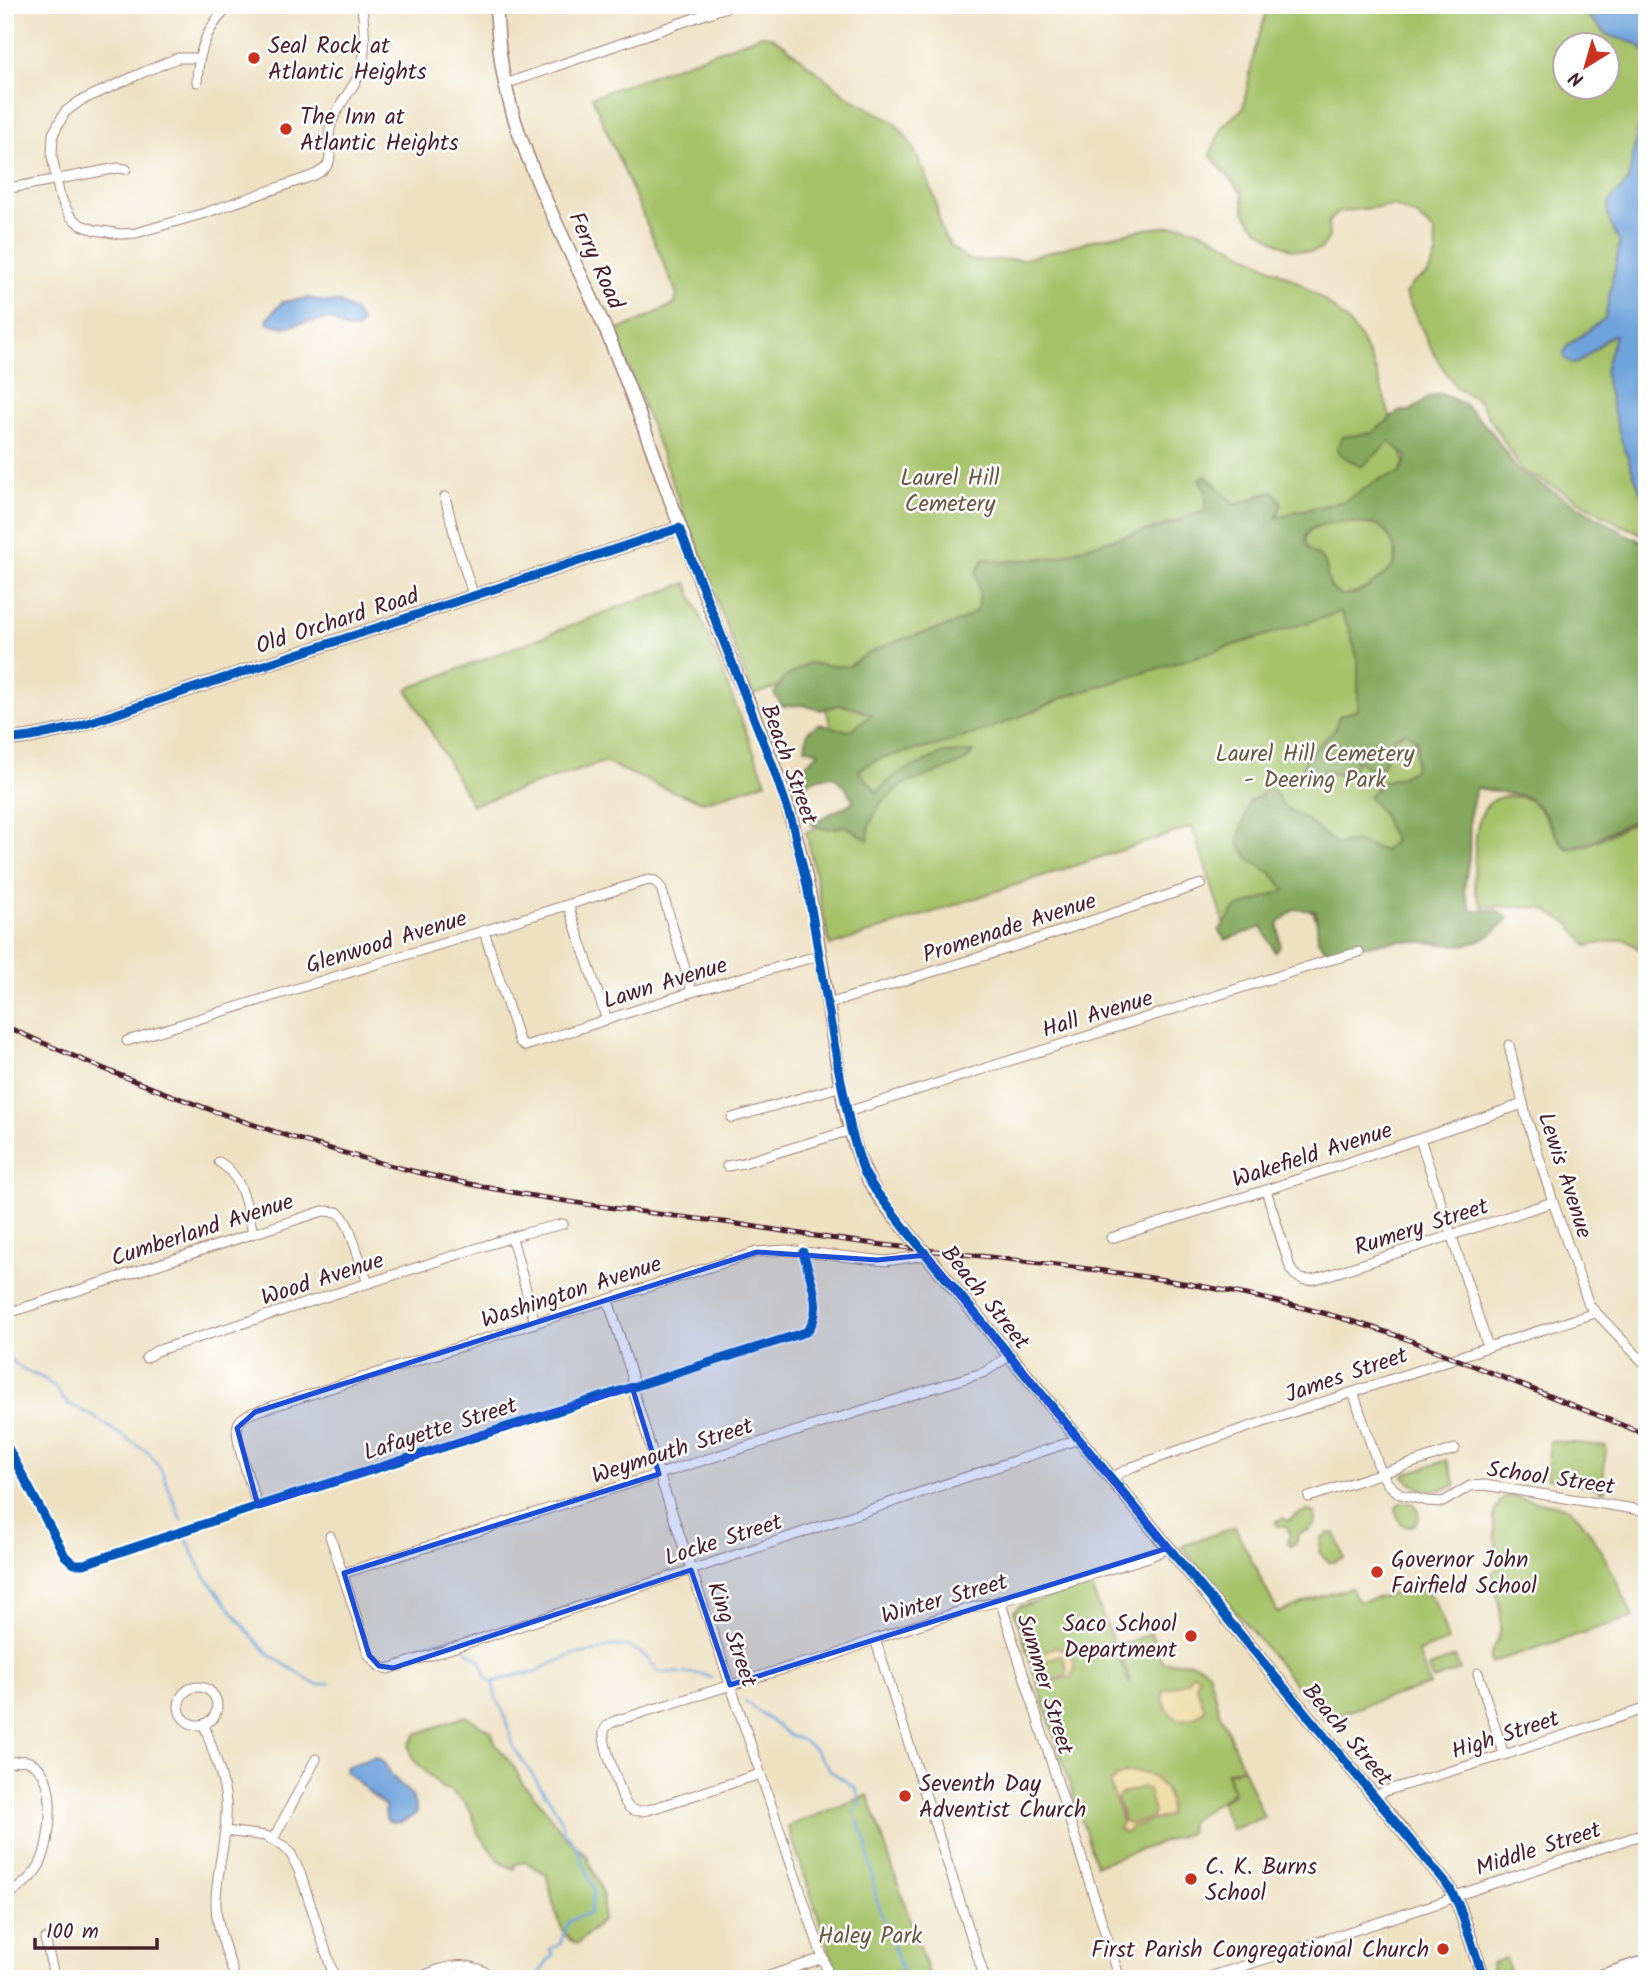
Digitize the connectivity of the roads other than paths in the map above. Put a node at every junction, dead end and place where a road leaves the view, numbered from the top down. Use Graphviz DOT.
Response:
graph roads {
  1 [pos="232,5"];
  2 [pos="362,5"];
  3 [pos="496,5"];
  4 [pos="732,5"];
  5 [pos="199,58"];
  6 [pos="197,82"];
  7 [pos="505,84"];
  8 [pos="126,169"];
  9 [pos="55,180"];
  10 [pos="5,189"];
  11 [pos="445,497"];
  12 [pos="679,528"];
  13 [pos="473,594"];
  14 [pos="5,740"];
  15 [pos="1201,884"];
  16 [pos="568,905"];
  17 [pos="484,931"];
  18 [pos="1359,953"];
  19 [pos="820,955"];
  20 [pos="692,992"];
  21 [pos="828,1004"];
  22 [pos="607,1020"];
  23 [pos="127,1041"];
  24 [pos="1510,1045"];
  25 [pos="842,1086"];
  26 [pos="1523,1104"];
  27 [pos="847,1111"];
  28 [pos="732,1118"];
  29 [pos="851,1130"];
  30 [pos="1420,1139"];
  31 [pos="219,1162"];
  32 [pos="727,1166"];
  33 [pos="1266,1190"];
  34 [pos="1553,1202"];
  35 [pos="563,1224"];
  36 [pos="253,1233"];
  37 [pos="1452,1237"];
  38 [pos="512,1238"];
  39 [pos="1111,1238"];
  40 [pos="803,1252"];
  41 [pos="926,1255"];
  42 [pos="368,1283"];
  43 [pos="607,1300"];
  44 [pos="1595,1313"];
  45 [pos="5,1314"];
  46 [pos="535,1323"];
  47 [pos="1488,1346"];
  48 [pos="1009,1356"];
  49 [pos="146,1358"];
  50 [pos="1647,1366"];
  51 [pos="632,1387"];
  52 [pos="1353,1392"];
  53 [pos="1079,1439"];
  54 [pos="5,1442"];
  55 [pos="1455,1449"];
  56 [pos="659,1474"];
  57 [pos="1381,1474"];
  58 [pos="1111,1478"];
  59 [pos="1309,1497"];
  60 [pos="258,1506"];
  61 [pos="1647,1511"];
  62 [pos="330,1536"];
  63 [pos="1168,1548"];
  64 [pos="691,1570"];
  65 [pos="344,1573"];
  66 [pos="1000,1600"];
  67 [pos="876,1639"];
  68 [pos="1478,1673"];
  69 [pos="730,1685"];
  70 [pos="1647,1708"];
  71 [pos="204,1724"];
  72 [pos="1504,1755"];
  73 [pos="316,1759"];
  74 [pos="5,1764"];
  75 [pos="760,1774"];
  76 [pos="1375,1797"];
  77 [pos="225,1830"];
  78 [pos="1647,1833"];
  79 [pos="273,1839"];
  80 [pos="1455,1896"];
  81 [pos="5,1898"];
  82 [pos="45,1939"];
  83 [pos="823,1958"];
  84 [pos="1647,1962"];
  85 [pos="55,1979"];
  86 [pos="235,1979"];
  87 [pos="335,1979"];
  88 [pos="415,1979"];
  89 [pos="495,1979"];
  90 [pos="760,1979"];
  91 [pos="830,1979"];
  92 [pos="985,1979"];
  93 [pos="1120,1979"];
  94 [pos="1203,1979"];
  95 [pos="1484,1979"];
  96 [pos="1596,1979"];
  1 -- 5 [label="street"];
  2 -- 9 [label="street"];
  3 -- 7 [label="main road, Ferry Road"];
  4 -- 7 [label="street"];
  5 -- 6 [label="street"];
  5 -- 9 [label="street"];
  7 -- 12 [label="main road, Ferry Road"];
  8 -- 9 [label="street"];
  9 -- 10 [label="street"];
  11 -- 13 [label="street"];
  12 -- 13 [label="main road, Old Orchard Road"];
  12 -- 19 [label="main road, Beach Street"];
  13 -- 14 [label="main road, Old Orchard Road"];
  15 -- 21 [label="street, Promenade Avenue"];
  16 -- 17 [label="street, Glenwood Avenue"];
  16 -- 20 [label="street, Glenwood Avenue"];
  16 -- 22 [label="street"];
  17 -- 22 [label="street, Lawn Avenue"];
  17 -- 23 [label="street, Glenwood Avenue"];
  18 -- 27 [label="street, Hall Avenue"];
  19 -- 20 [label="street, Lawn Avenue"];
  19 -- 21 [label="main road, Beach Street"];
  20 -- 22 [label="street, Lawn Avenue"];
  21 -- 25 [label="main road, Beach Street"];
  24 -- 26 [label="street, Lewis Avenue"];
  25 -- 27 [label="main road, Beach Street"];
  25 -- 28 [label="street"];
  26 -- 30 [label="street, Wakefield Avenue"];
  26 -- 34 [label="street, Lewis Avenue"];
  27 -- 29 [label="main road, Beach Street"];
  29 -- 32 [label="street"];
  29 -- 41 [label="main road, Beach Street"];
  30 -- 33 [label="street, Wakefield Avenue"];
  30 -- 37 [label="street"];
  31 -- 36 [label="street"];
  33 -- 37 [label="street, Rumery Street"];
  33 -- 39 [label="street, Wakefield Avenue"];
  34 -- 37 [label="street, Rumery Street"];
  34 -- 44 [label="street, Lewis Avenue"];
  35 -- 38 [label="street, Wood Avenue"];
  36 -- 42 [label="street, Cumberland Avenue"];
  36 -- 45 [label="street, Cumberland Avenue"];
  37 -- 47 [label="street"];
  38 -- 42 [label="street, Wood Avenue"];
  38 -- 46 [label="street"];
  40 -- 41 [label="street, Washington Avenue"];
  40 -- 43 [label="street, Washington Avenue"];
  40 -- 51 [label="street, Lafayette Street"];
  41 -- 48 [label="main road, Beach Street"];
  42 -- 49 [label="street, Wood Avenue"];
  43 -- 46 [label="street, Washington Avenue"];
  43 -- 51 [label="street, King Street"];
  44 -- 47 [label="street, James Street"];
  44 -- 50 [label="street"];
  46 -- 60 [label="street, Washington Avenue"];
  47 -- 52 [label="street, James Street"];
  48 -- 53 [label="main road, Beach Street"];
  48 -- 56 [label="street, Weymouth Street"];
  51 -- 56 [label="street, King Street"];
  51 -- 60 [label="street, Lafayette Street"];
  52 -- 57 [label="street"];
  52 -- 58 [label="street, James Street"];
  53 -- 58 [label="main road, Beach Street"];
  53 -- 64 [label="street, Locke Street"];
  54 -- 60 [label="street, Lafayette Street"];
  55 -- 57 [label="street"];
  56 -- 64 [label="street, King Street"];
  56 -- 65 [label="street, Weymouth Street"];
  57 -- 59 [label="street"];
  57 -- 61 [label="street, School Street"];
  58 -- 63 [label="main road, Beach Street"];
  62 -- 65 [label="street"];
  63 -- 66 [label="street, Winter Street"];
  63 -- 76 [label="main road, Beach Street"];
  64 -- 65 [label="street, Locke Street"];
  64 -- 69 [label="street, King Street"];
  66 -- 67 [label="street, Winter Street"];
  66 -- 93 [label="street, Summer Street"];
  67 -- 69 [label="street, Winter Street"];
  67 -- 92 [label="street"];
  68 -- 72 [label="street"];
  69 -- 75 [label="street, King Street"];
  69 -- 75 [label="street, Winter Street"];
  70 -- 72 [label="street, High Street"];
  71 -- 71 [label="street"];
  71 -- 77 [label="street"];
  72 -- 76 [label="street, High Street"];
  73 -- 79 [label="street"];
  74 -- 81 [label="street"];
  75 -- 83 [label="street, King Street"];
  76 -- 80 [label="main road, Beach Street"];
  77 -- 79 [label="street"];
  77 -- 86 [label="street"];
  78 -- 80 [label="street, Middle Street"];
  79 -- 87 [label="street"];
  80 -- 94 [label="street, Middle Street"];
  80 -- 95 [label="main road, Beach Street"];
  82 -- 85 [label="street"];
  83 -- 90 [label="street"];
  83 -- 91 [label="street, King Street"];
  84 -- 96 [label="main road"];
  88 -- 89 [label="street"];
}
